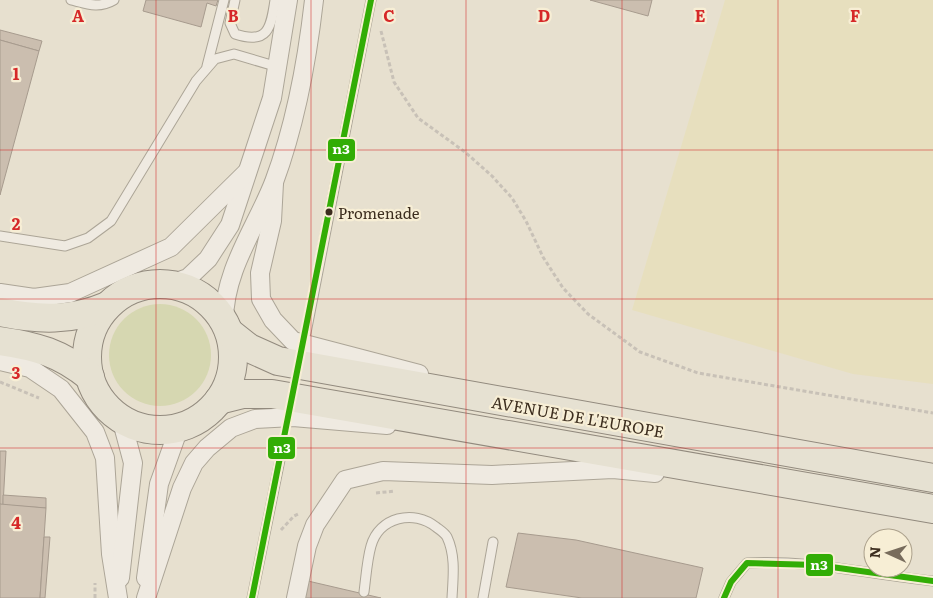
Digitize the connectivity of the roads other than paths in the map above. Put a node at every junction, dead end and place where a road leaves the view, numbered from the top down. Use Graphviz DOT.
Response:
graph roads {
  1 [pos="71,0"];
  2 [pos="114,0"];
  3 [pos="224,0"];
  4 [pos="235,0"];
  5 [pos="275,0"];
  6 [pos="288,0"];
  7 [pos="314,0"];
  8 [pos="371,0"];
  9 [pos="207,67"];
  10 [pos="278,67"];
  11 [pos="250,168"];
  12 [pos="274,182"];
  13 [pos="0,236"];
  14 [pos="170,284"];
  15 [pos="0,293"];
  16 [pos="107,306"];
  17 [pos="0,312"];
  18 [pos="227,327"];
  19 [pos="306,333"];
  20 [pos="0,341"];
  21 [pos="0,361"];
  22 [pos="90,377"];
  23 [pos="219,400"];
  24 [pos="542,410"];
  25 [pos="120,418"];
  26 [pos="465,427"];
  27 [pos="179,428"];
  28 [pos="281,455"];
  29 [pos="738,474"];
  30 [pos="933,478"];
  31 [pos="933,509"];
  32 [pos="493,542"];
  33 [pos="933,581"];
  34 [pos="364,592"];
  35 [pos="118,598"];
  36 [pos="146,598"];
  37 [pos="252,598"];
  38 [pos="296,598"];
  39 [pos="452,598"];
  40 [pos="483,598"];
  41 [pos="724,598"];
  1 -- 2 [label="lane"];
  3 -- 9 [label="lane"];
  4 -- 5 [label="lane"];
  6 -- 10 [label="street"];
  7 -- 12 [label="street"];
  8 -- 19 [label="lane"];
  9 -- 10 [label="lane"];
  9 -- 13 [label="lane"];
  10 -- 11 [label="street"];
  11 -- 14 [label="street"];
  11 -- 15 [label="street"];
  12 -- 18 [label="street"];
  12 -- 24 [label="street"];
  14 -- 16 [label="main road"];
  14 -- 18 [label="main road"];
  16 -- 17 [label="main road"];
  16 -- 22 [label="main road"];
  18 -- 23 [label="main road"];
  18 -- 24 [label="main road, AVENUE DE L'EUROPE"];
  20 -- 22 [label="main road"];
  21 -- 35 [label="street"];
  22 -- 25 [label="main road"];
  23 -- 26 [label="main road, AVENUE DE L'EUROPE"];
  23 -- 27 [label="main road"];
  24 -- 30 [label="main road, AVENUE DE L'EUROPE"];
  25 -- 27 [label="main road"];
  25 -- 35 [label="street"];
  26 -- 29 [label="main road, AVENUE DE L'EUROPE"];
  26 -- 36 [label="street"];
  27 -- 36 [label="street"];
  28 -- 37 [label="lane"];
  29 -- 31 [label="main road, AVENUE DE L'EUROPE"];
  29 -- 38 [label="street, AVENUE DE L'EUROPE"];
  32 -- 40 [label="lane"];
  33 -- 41 [label="lane"];
  34 -- 39 [label="lane"];
}
